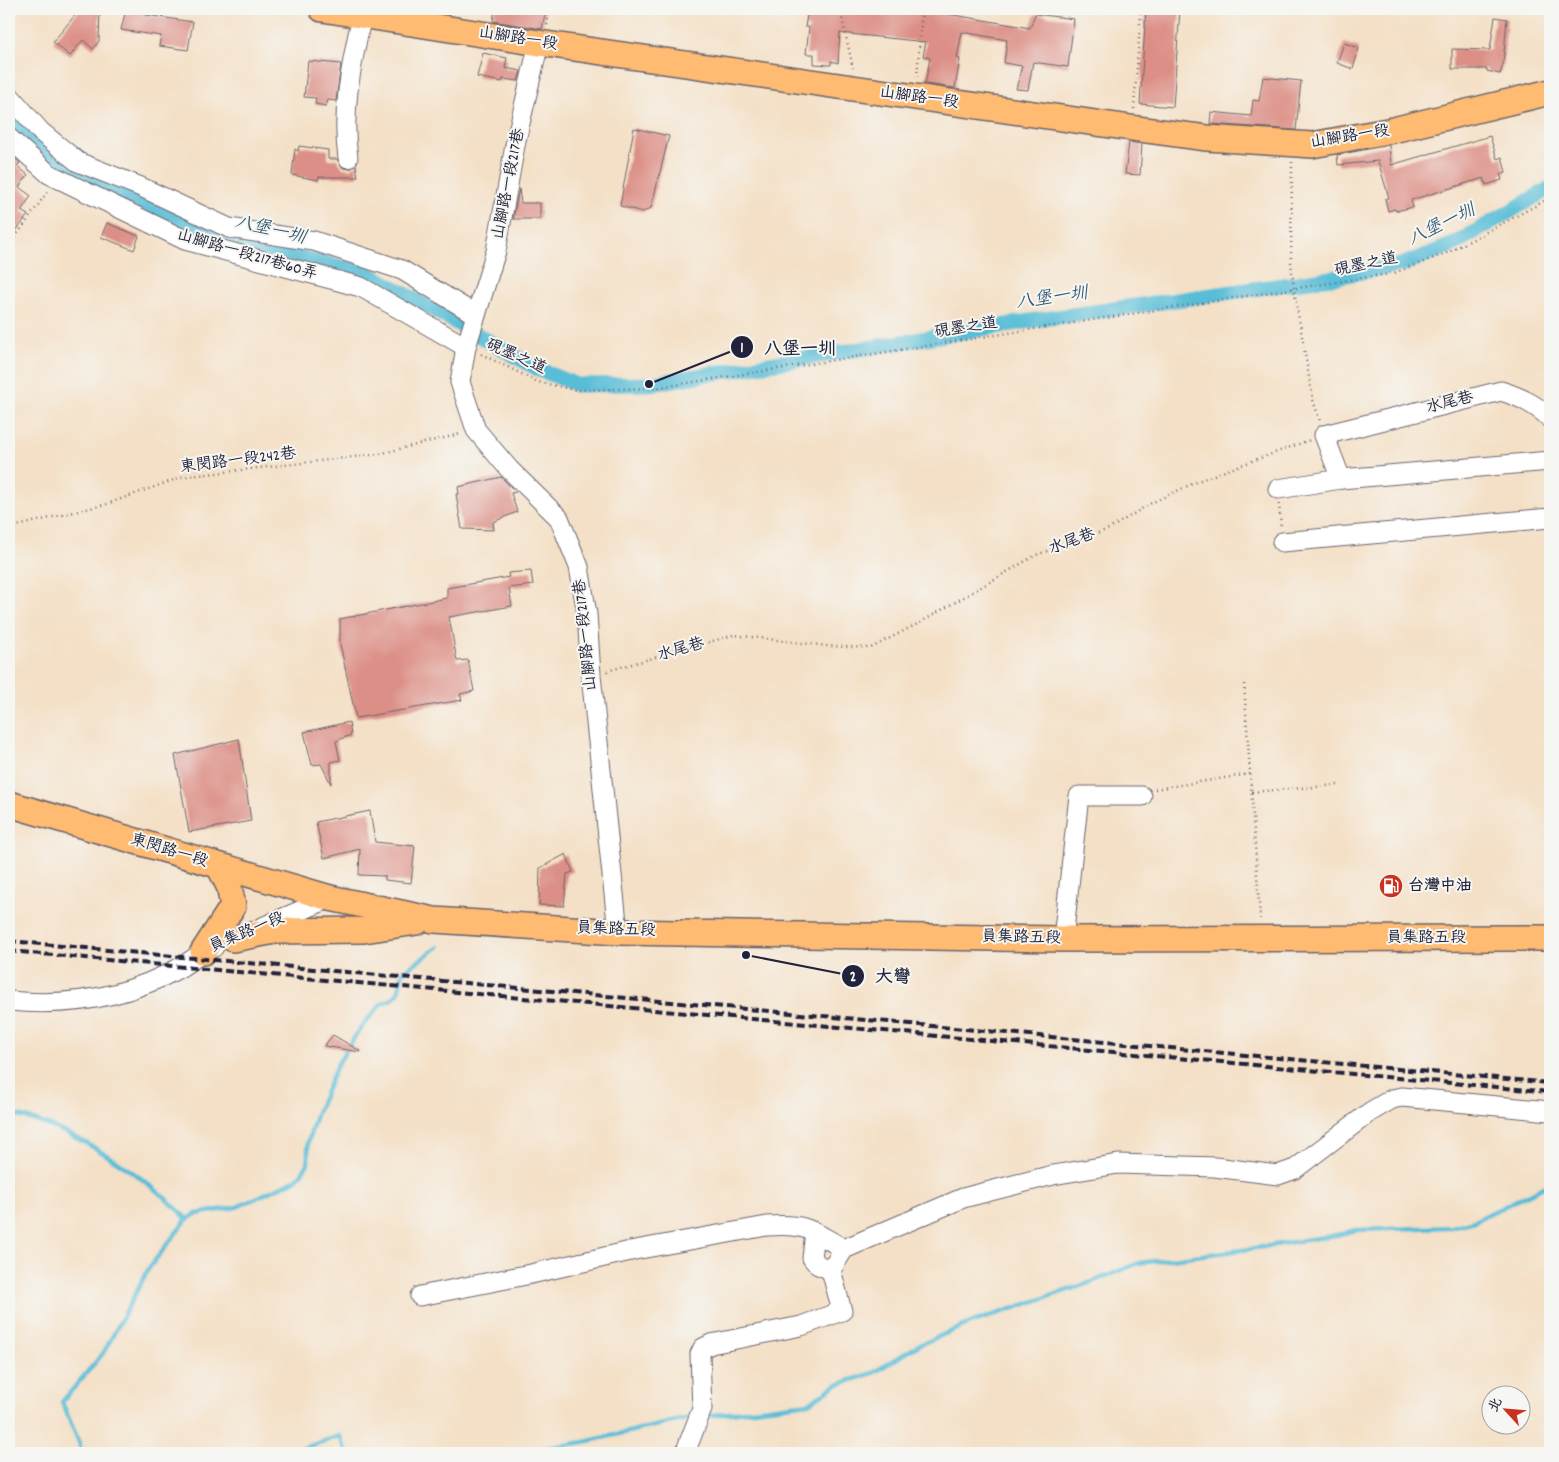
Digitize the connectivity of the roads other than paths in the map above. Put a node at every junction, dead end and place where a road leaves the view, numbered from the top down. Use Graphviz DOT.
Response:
graph roads {
  1 [pos="322,9"];
  2 [pos="362,15"];
  3 [pos="539,43"];
  4 [pos="1550,92"];
  5 [pos="9,95"];
  6 [pos="9,138"];
  7 [pos="348,158"];
  8 [pos="475,319"];
  9 [pos="466,347"];
  10 [pos="1550,418"];
  11 [pos="1550,461"];
  12 [pos="1341,478"];
  13 [pos="1278,489"];
  14 [pos="1550,518"];
  15 [pos="1282,542"];
  16 [pos="1148,792"];
  17 [pos="9,804"];
  18 [pos="219,866"];
  19 [pos="330,898"];
  20 [pos="434,920"];
  21 [pos="618,932"];
  22 [pos="1550,938"];
  23 [pos="233,939"];
  24 [pos="1063,939"];
  25 [pos="202,952"];
  26 [pos="9,1001"];
  27 [pos="1550,1111"];
  28 [pos="815,1232"];
  29 [pos="844,1248"];
  30 [pos="831,1270"];
  31 [pos="420,1296"];
  32 [pos="685,1453"];
  1 -- 2 [label="main road, 山腳路一段"];
  2 -- 3 [label="main road, 山腳路一段"];
  2 -- 7 [label="street"];
  3 -- 4 [label="main road, 山腳路一段"];
  3 -- 8 [label="street, 山腳路一段217巷"];
  5 -- 8 [label="street"];
  6 -- 9 [label="street, 山腳路一段217巷60弄"];
  8 -- 9 [label="street, 山腳路一段217巷"];
  9 -- 21 [label="street, 山腳路一段217巷"];
  10 -- 12 [label="street, 水尾巷"];
  11 -- 12 [label="street"];
  12 -- 13 [label="street"];
  14 -- 15 [label="street"];
  16 -- 24 [label="street"];
  17 -- 18 [label="main road, 東閔路一段"];
  18 -- 19 [label="main road, 東閔路一段"];
  18 -- 25 [label="main road"];
  19 -- 20 [label="main road"];
  19 -- 23 [label="street, 員集路一段"];
  20 -- 21 [label="main road, 員集路五段"];
  20 -- 23 [label="main road"];
  21 -- 24 [label="main road, 員集路五段"];
  22 -- 24 [label="main road, 員集路五段"];
  23 -- 25 [label="street, 員集路一段"];
  25 -- 26 [label="street, 員集路一段"];
  27 -- 29 [label="street"];
  28 -- 29 [label="street"];
  28 -- 30 [label="street"];
  28 -- 31 [label="street"];
  29 -- 30 [label="street"];
  30 -- 32 [label="street"];
}
